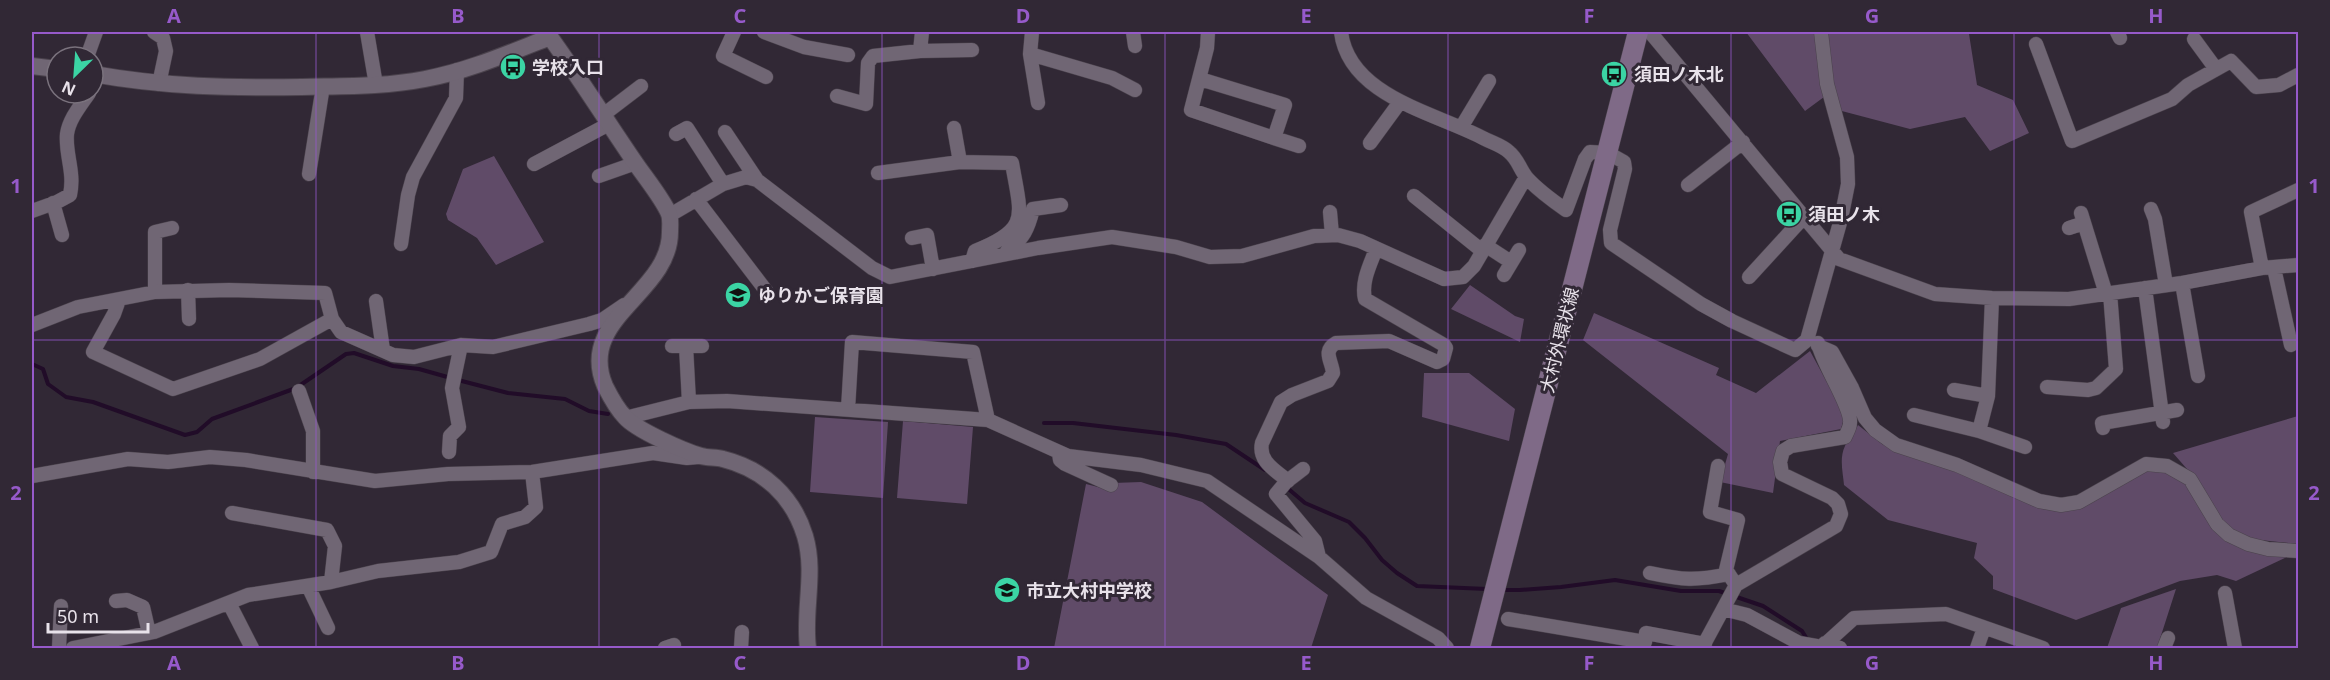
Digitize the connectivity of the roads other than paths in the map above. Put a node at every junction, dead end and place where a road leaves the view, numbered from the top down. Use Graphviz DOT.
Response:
graph roads {
  1 [pos="154,32"];
  2 [pos="367,32"];
  3 [pos="735,32"];
  4 [pos="764,32"];
  5 [pos="922,32"];
  6 [pos="1032,32"];
  7 [pos="1133,32"];
  8 [pos="1208,32"];
  9 [pos="1341,32"];
  10 [pos="1638,32"];
  11 [pos="1650,32"];
  12 [pos="1821,32"];
  13 [pos="552,33"];
  14 [pos="2194,39"];
  15 [pos="2036,44"];
  16 [pos="1135,46"];
  17 [pos="972,50"];
  18 [pos="920,51"];
  19 [pos="1030,54"];
  20 [pos="848,55"];
  21 [pos="2041,60"];
  22 [pos="2027,64"];
  23 [pos="2216,69"];
  24 [pos="457,70"];
  25 [pos="2298,75"];
  26 [pos="766,77"];
  27 [pos="1200,79"];
  28 [pos="105,80"];
  29 [pos="1489,81"];
  30 [pos="159,84"];
  31 [pos="376,85"];
  32 [pos="323,86"];
  33 [pos="641,86"];
  34 [pos="1135,90"];
  35 [pos="837,96"];
  36 [pos="1400,102"];
  37 [pos="1038,103"];
  38 [pos="81,105"];
  39 [pos="606,119"];
  40 [pos="1462,126"];
  41 [pos="687,128"];
  42 [pos="954,128"];
  43 [pos="725,132"];
  44 [pos="1274,138"];
  45 [pos="1743,142"];
  46 [pos="1370,143"];
  47 [pos="1299,146"];
  48 [pos="1608,153"];
  49 [pos="960,162"];
  50 [pos="636,163"];
  51 [pos="534,165"];
  52 [pos="878,172"];
  53 [pos="309,174"];
  54 [pos="599,176"];
  55 [pos="1526,177"];
  56 [pos="757,180"];
  57 [pos="723,184"];
  58 [pos="1688,185"];
  59 [pos="2298,190"];
  60 [pos="1414,196"];
  61 [pos="696,199"];
  62 [pos="53,203"];
  63 [pos="1061,205"];
  64 [pos="2151,209"];
  65 [pos="32,210"];
  66 [pos="1330,212"];
  67 [pos="670,215"];
  68 [pos="1803,218"];
  69 [pos="172,228"];
  70 [pos="2069,228"];
  71 [pos="63,235"];
  72 [pos="1332,235"];
  73 [pos="912,238"];
  74 [pos="401,244"];
  75 [pos="1483,247"];
  76 [pos="1376,249"];
  77 [pos="1832,250"];
  78 [pos="1002,254"];
  79 [pos="972,261"];
  80 [pos="1511,263"];
  81 [pos="2298,265"];
  82 [pos="2268,268"];
  83 [pos="933,269"];
  84 [pos="1749,277"];
  85 [pos="2182,284"];
  86 [pos="2166,285"];
  87 [pos="2145,288"];
  88 [pos="188,290"];
  89 [pos="155,292"];
  90 [pos="767,292"];
  91 [pos="2108,293"];
  92 [pos="1992,298"];
  93 [pos="119,300"];
  94 [pos="631,300"];
  95 [pos="376,301"];
  96 [pos="1814,314"];
  97 [pos="189,319"];
  98 [pos="332,320"];
  99 [pos="32,325"];
  100 [pos="461,345"];
  101 [pos="2291,345"];
  102 [pos="672,346"];
  103 [pos="686,346"];
  104 [pos="702,346"];
  105 [pos="1818,346"];
  106 [pos="383,350"];
  107 [pos="2198,376"];
  108 [pos="2047,387"];
  109 [pos="1954,390"];
  110 [pos="299,391"];
  111 [pos="1988,396"];
  112 [pos="689,402"];
  113 [pos="848,409"];
  114 [pos="2177,410"];
  115 [pos="1914,415"];
  116 [pos="2162,417"];
  117 [pos="625,418"];
  118 [pos="988,420"];
  119 [pos="2103,428"];
  120 [pos="1979,431"];
  121 [pos="2025,447"];
  122 [pos="449,452"];
  123 [pos="1059,452"];
  124 [pos="702,457"];
  125 [pos="1718,466"];
  126 [pos="1303,469"];
  127 [pos="313,472"];
  128 [pos="532,472"];
  129 [pos="32,476"];
  130 [pos="1111,484"];
  131 [pos="1284,485"];
  132 [pos="232,513"];
  133 [pos="2298,551"];
  134 [pos="1319,557"];
  135 [pos="1650,573"];
  136 [pos="331,582"];
  137 [pos="309,586"];
  138 [pos="1730,592"];
  139 [pos="2225,593"];
  140 [pos="116,601"];
  141 [pos="229,603"];
  142 [pos="61,606"];
  143 [pos="1508,619"];
  144 [pos="328,628"];
  145 [pos="1984,628"];
  146 [pos="742,632"];
  147 [pos="149,633"];
  148 [pos="118,644"];
  149 [pos="1703,646"];
  150 [pos="1824,646"];
  151 [pos="59,648"];
  152 [pos="73,648"];
  153 [pos="252,648"];
  154 [pos="741,648"];
  155 [pos="808,648"];
  156 [pos="1448,648"];
  157 [pos="1480,648"];
  158 [pos="1840,648"];
  159 [pos="1977,648"];
  160 [pos="2043,648"];
  161 [pos="2235,648"];
  1 -- 30 [label="street"];
  2 -- 31 [label="street"];
  3 -- 26 [label="street"];
  4 -- 20 [label="street"];
  5 -- 18 [label="street"];
  6 -- 19 [label="street"];
  7 -- 16 [label="street"];
  8 -- 27 [label="street"];
  9 -- 36 [label="street"];
  10 -- 48 [label="main road, 大村外環状線"];
  11 -- 45 [label="street"];
  12 -- 77 [label="street"];
  13 -- 24 [label="street"];
  13 -- 39 [label="street"];
  14 -- 23 [label="street"];
  15 -- 21 [label="street"];
  17 -- 18 [label="street"];
  18 -- 35 [label="street"];
  19 -- 34 [label="street"];
  19 -- 37 [label="street"];
  21 -- 22 [label="street"];
  21 -- 23 [label="street"];
  23 -- 25 [label="street"];
  24 -- 31 [label="street"];
  24 -- 74 [label="street"];
  27 -- 44 [label="street"];
  27 -- 44 [label="street"];
  28 -- 30 [label="street"];
  29 -- 40 [label="street"];
  30 -- 32 [label="street"];
  31 -- 32 [label="street"];
  32 -- 53 [label="street"];
  33 -- 39 [label="street"];
  36 -- 40 [label="street"];
  36 -- 46 [label="street"];
  38 -- 62 [label="street"];
  39 -- 50 [label="street"];
  39 -- 51 [label="street"];
  40 -- 55 [label="street"];
  41 -- 57 [label="street"];
  42 -- 49 [label="street"];
  43 -- 56 [label="street"];
  44 -- 47 [label="street"];
  45 -- 58 [label="street"];
  45 -- 68 [label="street"];
  48 -- 55 [label="street"];
  48 -- 96 [label="street"];
  48 -- 157 [label="main road, 大村外環状線"];
  49 -- 52 [label="street"];
  49 -- 79 [label="street"];
  50 -- 54 [label="street"];
  50 -- 67 [label="street"];
  55 -- 75 [label="street"];
  56 -- 57 [label="street"];
  56 -- 83 [label="street"];
  57 -- 61 [label="street"];
  59 -- 82 [label="street"];
  60 -- 75 [label="street"];
  61 -- 67 [label="street"];
  61 -- 90 [label="street"];
  62 -- 65 [label="street"];
  62 -- 71 [label="street"];
  63 -- 78 [label="street"];
  64 -- 86 [label="street"];
  66 -- 72 [label="street"];
  67 -- 94 [label="street"];
  68 -- 77 [label="street"];
  68 -- 84 [label="street"];
  69 -- 89 [label="street"];
  70 -- 91 [label="street"];
  72 -- 76 [label="street"];
  72 -- 78 [label="street"];
  73 -- 83 [label="street"];
  75 -- 76 [label="street"];
  75 -- 80 [label="street"];
  76 -- 131 [label="street"];
  77 -- 92 [label="street"];
  77 -- 96 [label="street"];
  78 -- 79 [label="street"];
  79 -- 83 [label="street"];
  81 -- 82 [label="street"];
  82 -- 85 [label="street"];
  82 -- 101 [label="street"];
  85 -- 86 [label="street"];
  85 -- 107 [label="street"];
  86 -- 87 [label="street"];
  87 -- 91 [label="street"];
  87 -- 116 [label="street"];
  88 -- 89 [label="street"];
  88 -- 97 [label="street"];
  88 -- 98 [label="street"];
  89 -- 93 [label="street"];
  91 -- 92 [label="street"];
  91 -- 108 [label="street"];
  92 -- 111 [label="street"];
  93 -- 98 [label="street"];
  93 -- 99 [label="street"];
  94 -- 100 [label="street"];
  94 -- 117 [label="street"];
  95 -- 106 [label="street"];
  96 -- 105 [label="street"];
  98 -- 106 [label="street"];
  100 -- 106 [label="street"];
  100 -- 122 [label="street"];
  102 -- 103 [label="street"];
  103 -- 104 [label="street"];
  103 -- 112 [label="street"];
  105 -- 133 [label="street"];
  105 -- 138 [label="street"];
  109 -- 111 [label="street"];
  110 -- 127 [label="street"];
  111 -- 120 [label="street"];
  112 -- 113 [label="street"];
  112 -- 117 [label="street"];
  113 -- 118 [label="street"];
  113 -- 118 [label="street"];
  114 -- 116 [label="street"];
  115 -- 120 [label="street"];
  116 -- 119 [label="street"];
  117 -- 124 [label="street"];
  118 -- 123 [label="street"];
  120 -- 121 [label="street"];
  123 -- 130 [label="street"];
  123 -- 134 [label="street"];
  124 -- 128 [label="street"];
  124 -- 155 [label="street"];
  125 -- 138 [label="street"];
  126 -- 131 [label="street"];
  127 -- 128 [label="street"];
  127 -- 129 [label="street"];
  128 -- 136 [label="street"];
  131 -- 134 [label="street"];
  132 -- 136 [label="street"];
  134 -- 156 [label="street"];
  135 -- 138 [label="street"];
  136 -- 137 [label="street"];
  137 -- 141 [label="street"];
  137 -- 144 [label="street"];
  138 -- 149 [label="street"];
  138 -- 150 [label="street"];
  139 -- 161 [label="street"];
  140 -- 147 [label="street"];
  141 -- 147 [label="street"];
  141 -- 153 [label="street"];
  142 -- 151 [label="street"];
  143 -- 149 [label="street"];
  145 -- 150 [label="street"];
  145 -- 159 [label="street"];
  145 -- 160 [label="street"];
  146 -- 154 [label="street"];
  147 -- 148 [label="street"];
  148 -- 152 [label="street"];
  150 -- 158 [label="street"];
}
